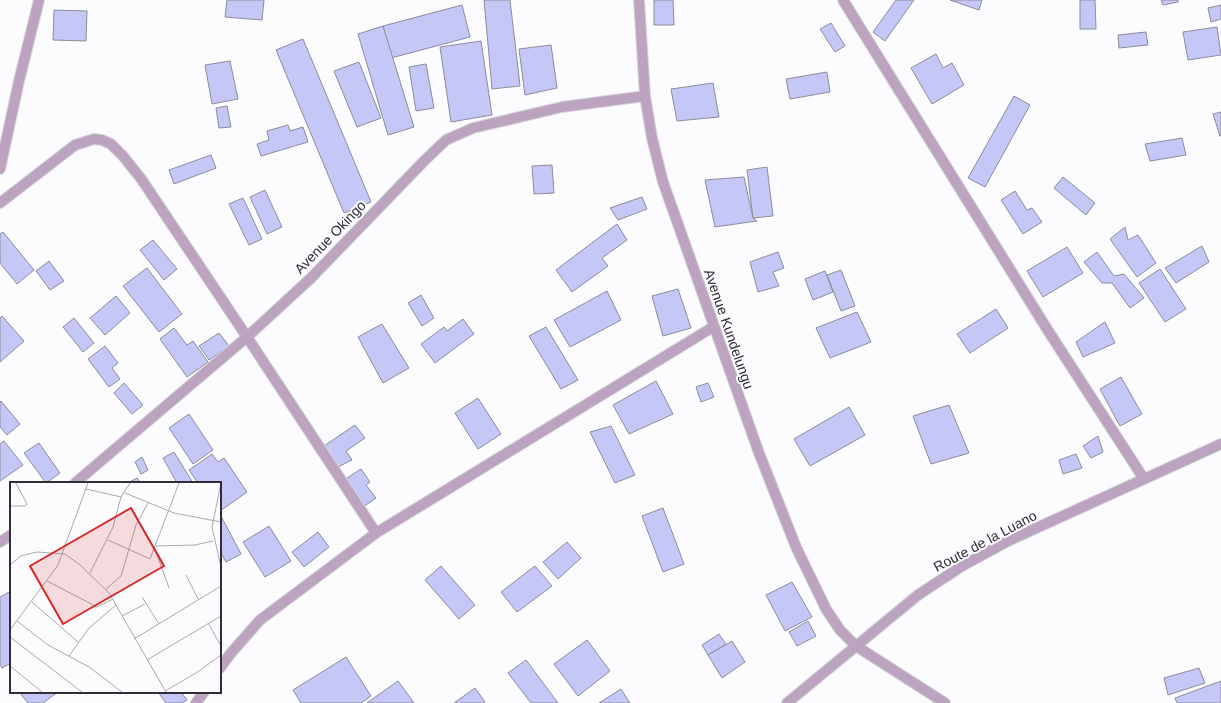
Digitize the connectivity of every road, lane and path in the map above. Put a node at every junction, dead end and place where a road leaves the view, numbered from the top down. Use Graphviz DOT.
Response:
graph roads {
  1 [pos="40,0"];
  2 [pos="639,0"];
  3 [pos="843,0"];
  4 [pos="645,96"];
  5 [pos="0,169"];
  6 [pos="0,203"];
  7 [pos="713,327"];
  8 [pos="247,336"];
  9 [pos="1221,444"];
  10 [pos="1144,479"];
  11 [pos="76,482"];
  12 [pos="376,533"];
  13 [pos="10,536"];
  14 [pos="0,542"];
  15 [pos="856,646"];
  16 [pos="221,667"];
  17 [pos="203,693"];
  18 [pos="196,703"];
  19 [pos="787,703"];
  20 [pos="945,703"];
  1 -- 5 [label="street"];
  2 -- 4 [label="street, Avenue Kundelungu"];
  3 -- 10 [label="street"];
  4 -- 7 [label="street, Avenue Kundelungu"];
  4 -- 8 [label="street, Avenue Okingo"];
  6 -- 8 [label="street"];
  7 -- 12 [label="street"];
  7 -- 15 [label="street, Avenue Kundelungu"];
  8 -- 11 [label="street, Avenue Okingo"];
  8 -- 12 [label="street"];
  9 -- 10 [label="street, Route de la Luano"];
  10 -- 15 [label="street, Route de la Luano"];
  12 -- 16 [label="street"];
  13 -- 14 [label="street"];
  15 -- 19 [label="street, Route de la Luano"];
  15 -- 20 [label="street, Avenue Kundelungu"];
  17 -- 18 [label="street"];
}
